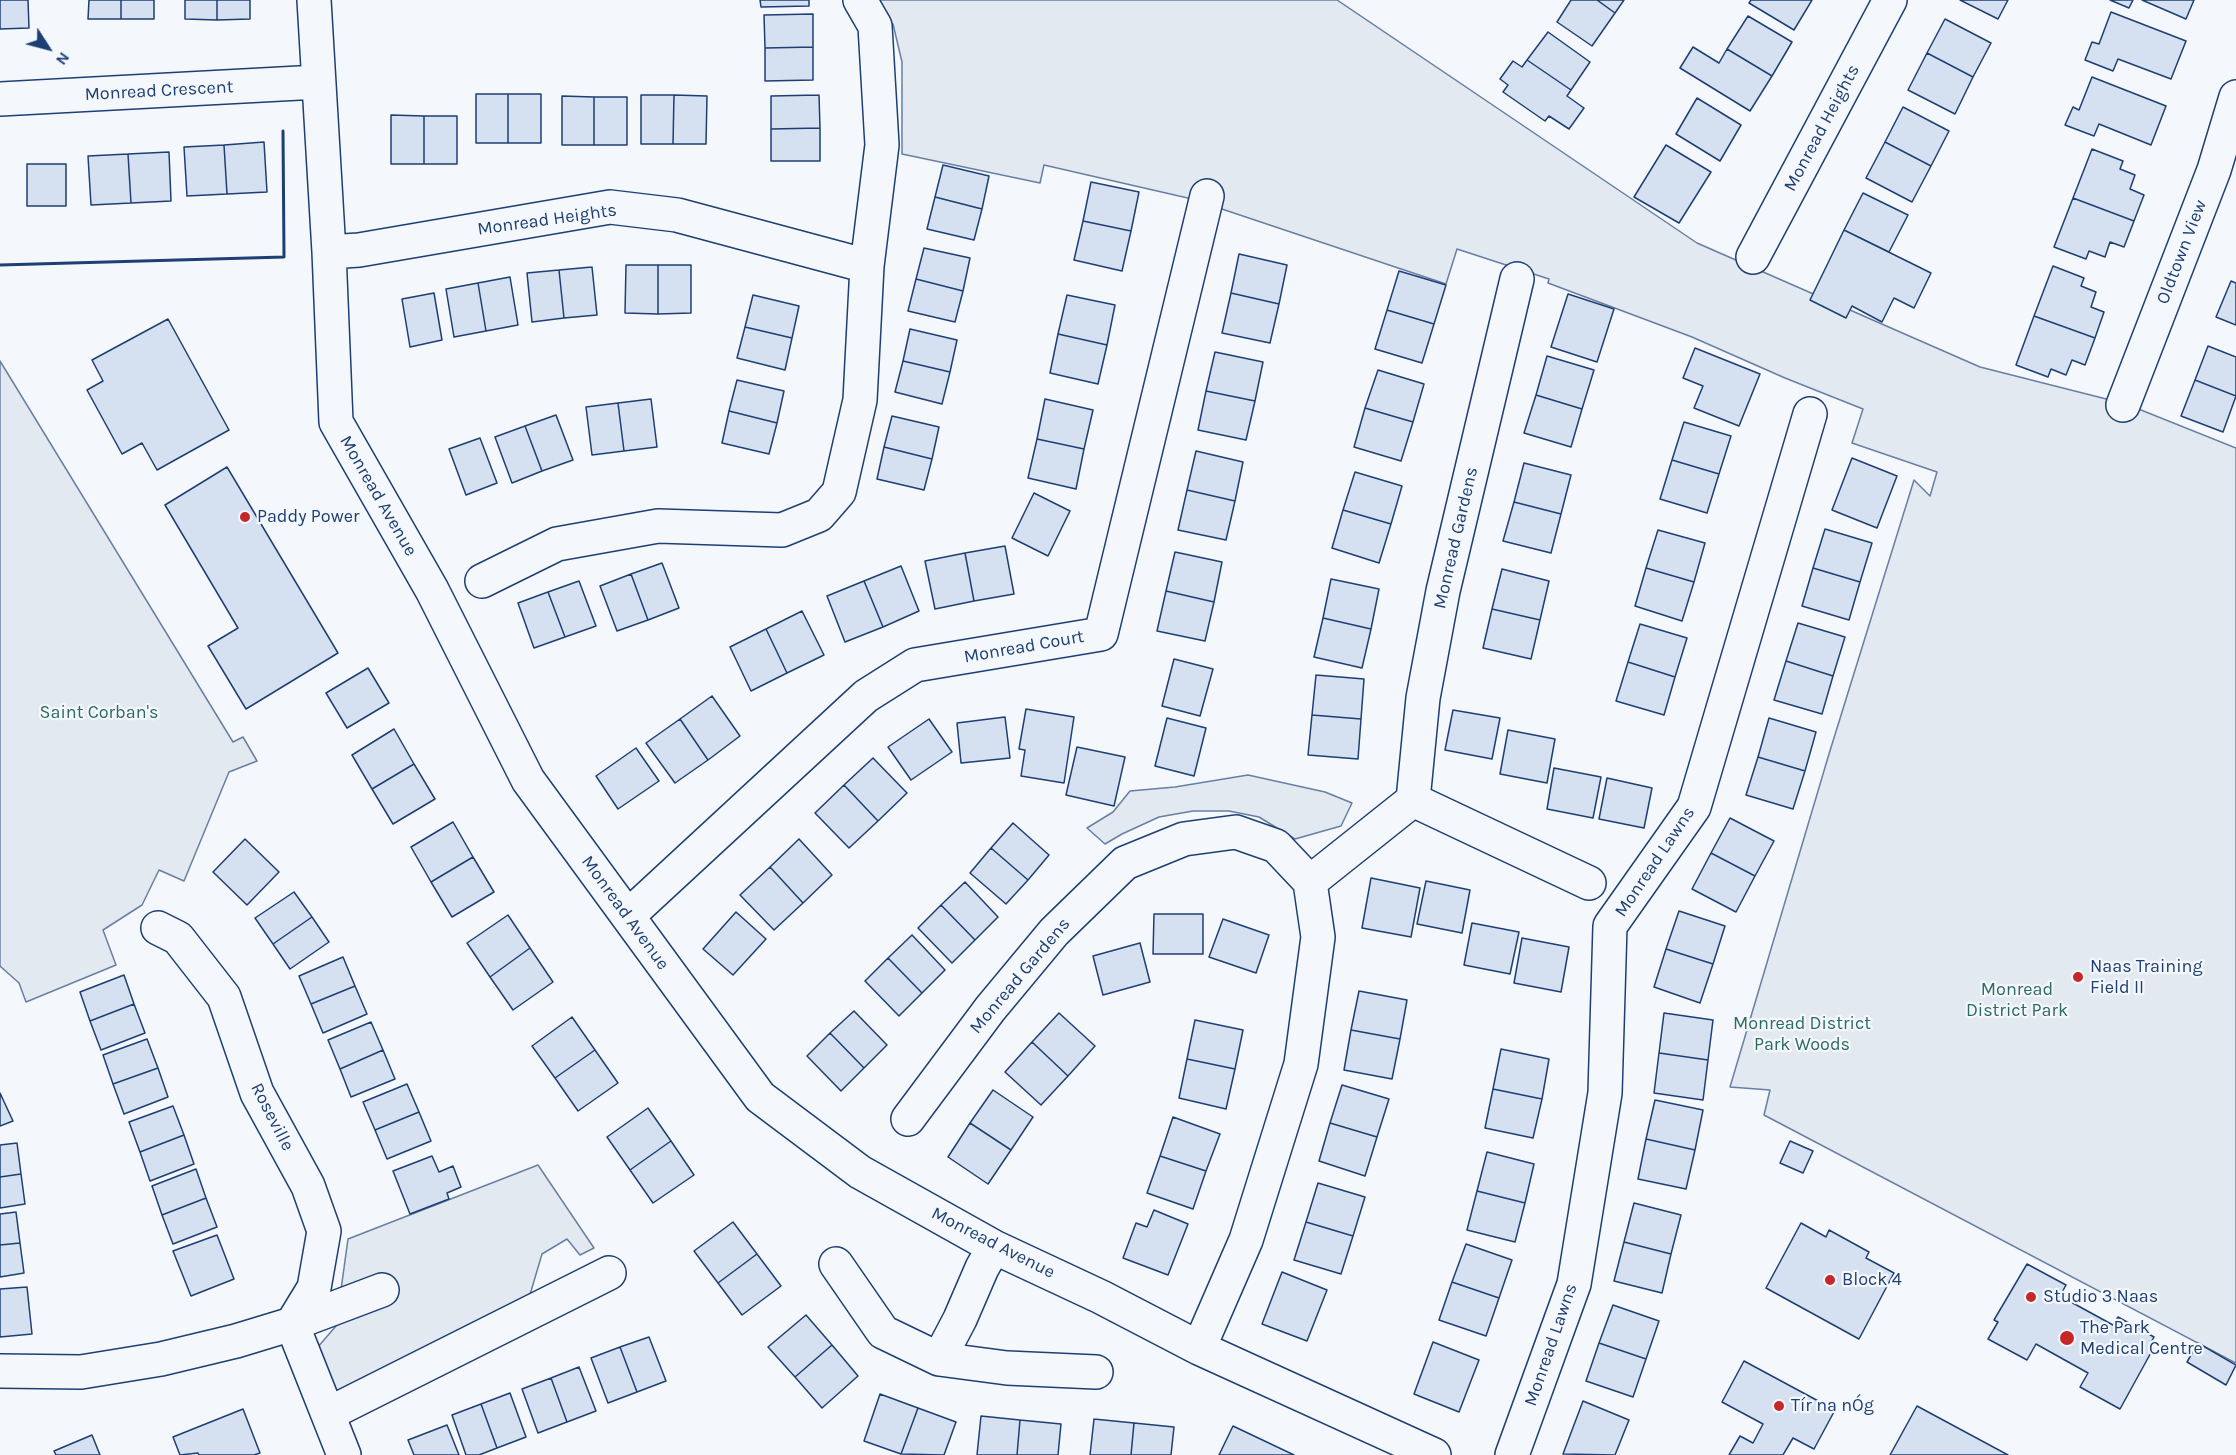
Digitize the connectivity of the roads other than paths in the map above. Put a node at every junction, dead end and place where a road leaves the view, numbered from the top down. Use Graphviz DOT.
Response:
graph roads {
  1 [pos="314,0"];
  2 [pos="860,0"];
  3 [pos="1890,0"];
  4 [pos="318,82"];
  5 [pos="2236,97"];
  6 [pos="0,99"];
  7 [pos="2225,170"];
  8 [pos="1206,196"];
  9 [pos="329,252"];
  10 [pos="1753,257"];
  11 [pos="867,266"];
  12 [pos="1517,279"];
  13 [pos="2123,405"];
  14 [pos="1810,414"];
  15 [pos="482,581"];
  16 [pos="1413,800"];
  17 [pos="1310,882"];
  18 [pos="1589,883"];
  19 [pos="628,916"];
  20 [pos="158,928"];
  21 [pos="908,1119"];
  22 [pos="994,1247"];
  23 [pos="836,1264"];
  24 [pos="609,1273"];
  25 [pos="382,1290"];
  26 [pos="292,1324"];
  27 [pos="1199,1348"];
  28 [pos="939,1359"];
  29 [pos="0,1371"];
  30 [pos="1096,1372"];
  31 [pos="328,1414"];
  32 [pos="344,1455"];
  33 [pos="1434,1455"];
  34 [pos="1512,1455"];
  1 -- 4 [label="street, Monread Avenue"];
  2 -- 11 [label="street"];
  3 -- 10 [label="street, Monread Heights"];
  4 -- 6 [label="street, Monread Crescent"];
  4 -- 9 [label="street, Monread Avenue"];
  5 -- 7 [label="street, Oldtown View"];
  7 -- 13 [label="street, Oldtown View"];
  8 -- 19 [label="street, Monread Court"];
  9 -- 11 [label="street, Monread Heights"];
  9 -- 19 [label="street, Monread Avenue"];
  11 -- 15 [label="street"];
  12 -- 16 [label="street, Monread Gardens"];
  14 -- 34 [label="street, Monread Lawns"];
  16 -- 17 [label="street"];
  16 -- 18 [label="street"];
  17 -- 21 [label="street, Monread Gardens"];
  17 -- 27 [label="street"];
  19 -- 22 [label="street, Monread Avenue"];
  20 -- 26 [label="street, Roseville"];
  22 -- 27 [label="street, Monread Avenue"];
  22 -- 28 [label="street"];
  23 -- 28 [label="street"];
  24 -- 31 [label="street"];
  25 -- 26 [label="street"];
  26 -- 29 [label="street"];
  26 -- 31 [label="street"];
  27 -- 33 [label="street, Monread Avenue"];
  28 -- 30 [label="street"];
  31 -- 32 [label="street"];
}
